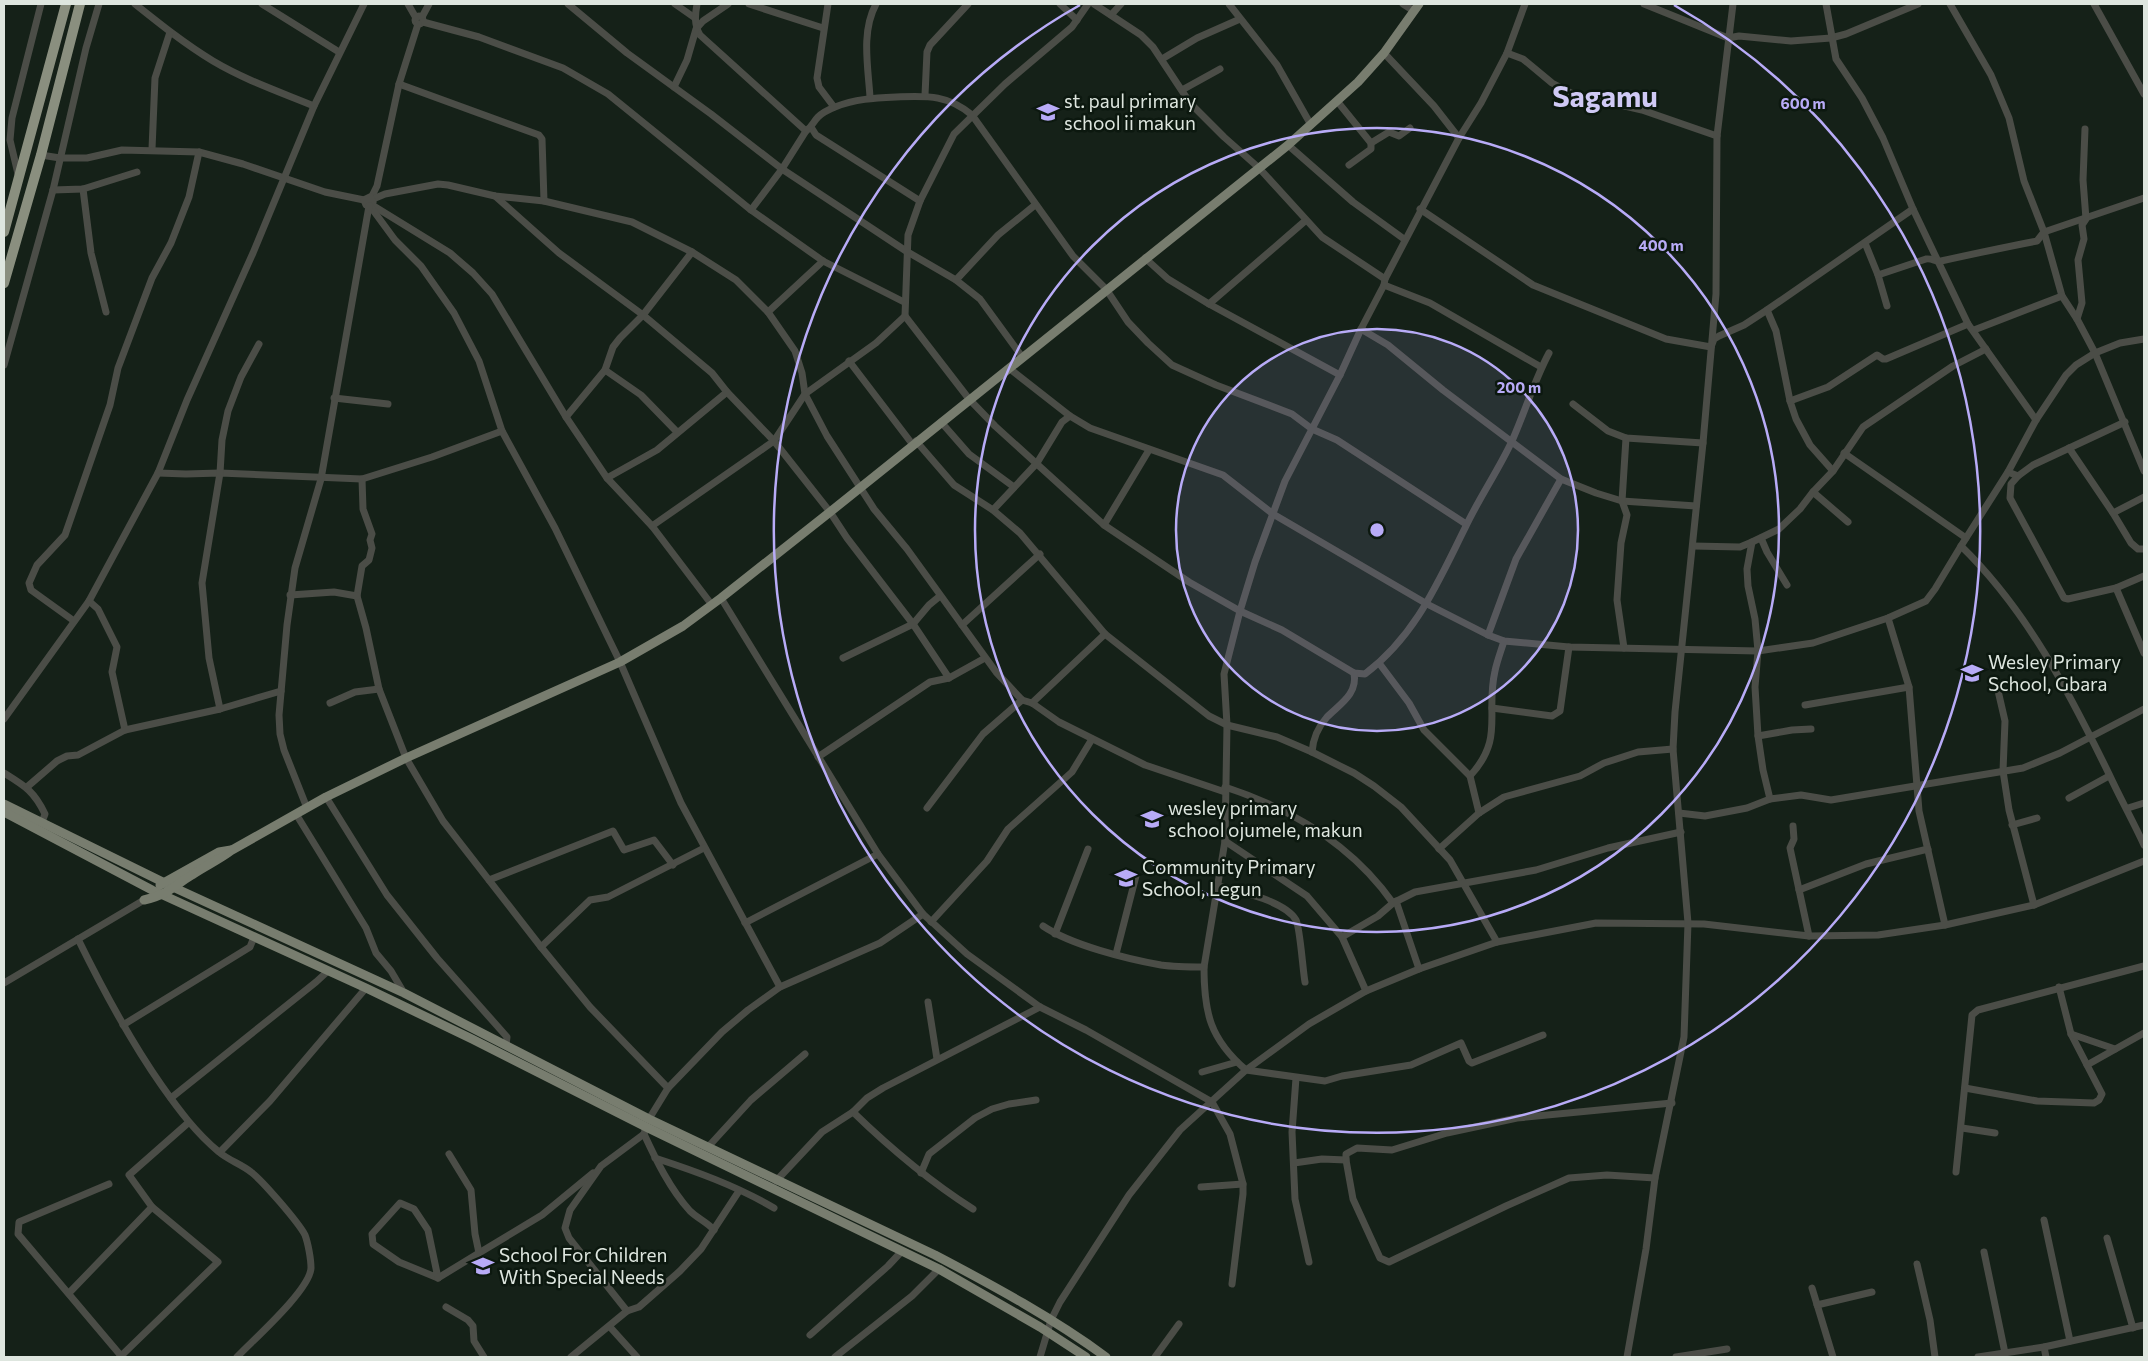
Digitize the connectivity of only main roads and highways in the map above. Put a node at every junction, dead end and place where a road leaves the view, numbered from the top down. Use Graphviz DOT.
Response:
graph roads {
  1 [pos="66,4"];
  2 [pos="80,4"];
  3 [pos="1416,8"];
  4 [pos="16,189"];
  5 [pos="29,192"];
  6 [pos="4,232"];
  7 [pos="4,283"];
  8 [pos="4,804"];
  9 [pos="4,812"];
  10 [pos="187,874"];
  11 [pos="150,875"];
  12 [pos="164,883"];
  13 [pos="174,888"];
  14 [pos="152,890"];
  15 [pos="163,896"];
  16 [pos="197,898"];
  17 [pos="646,1127"];
  18 [pos="1086,1357"];
  19 [pos="1106,1357"];
  1 -- 4 [label="highway"];
  2 -- 5 [label="highway"];
  3 -- 10 [label="main road"];
  4 -- 5 [label="highway"];
  4 -- 6 [label="highway"];
  5 -- 7 [label="highway"];
  8 -- 11 [label="main road"];
  9 -- 14 [label="main road"];
  10 -- 11 [label="main road"];
  10 -- 12 [label="main road"];
  10 -- 13 [label="main road"];
  10 -- 16 [label="main road"];
  11 -- 12 [label="main road"];
  12 -- 13 [label="main road"];
  12 -- 14 [label="main road"];
  13 -- 15 [label="main road"];
  13 -- 16 [label="main road"];
  14 -- 15 [label="main road"];
  14 -- 15 [label="main road"];
  15 -- 17 [label="main road"];
  16 -- 17 [label="main road"];
  17 -- 18 [label="main road"];
  17 -- 19 [label="main road"];
}
